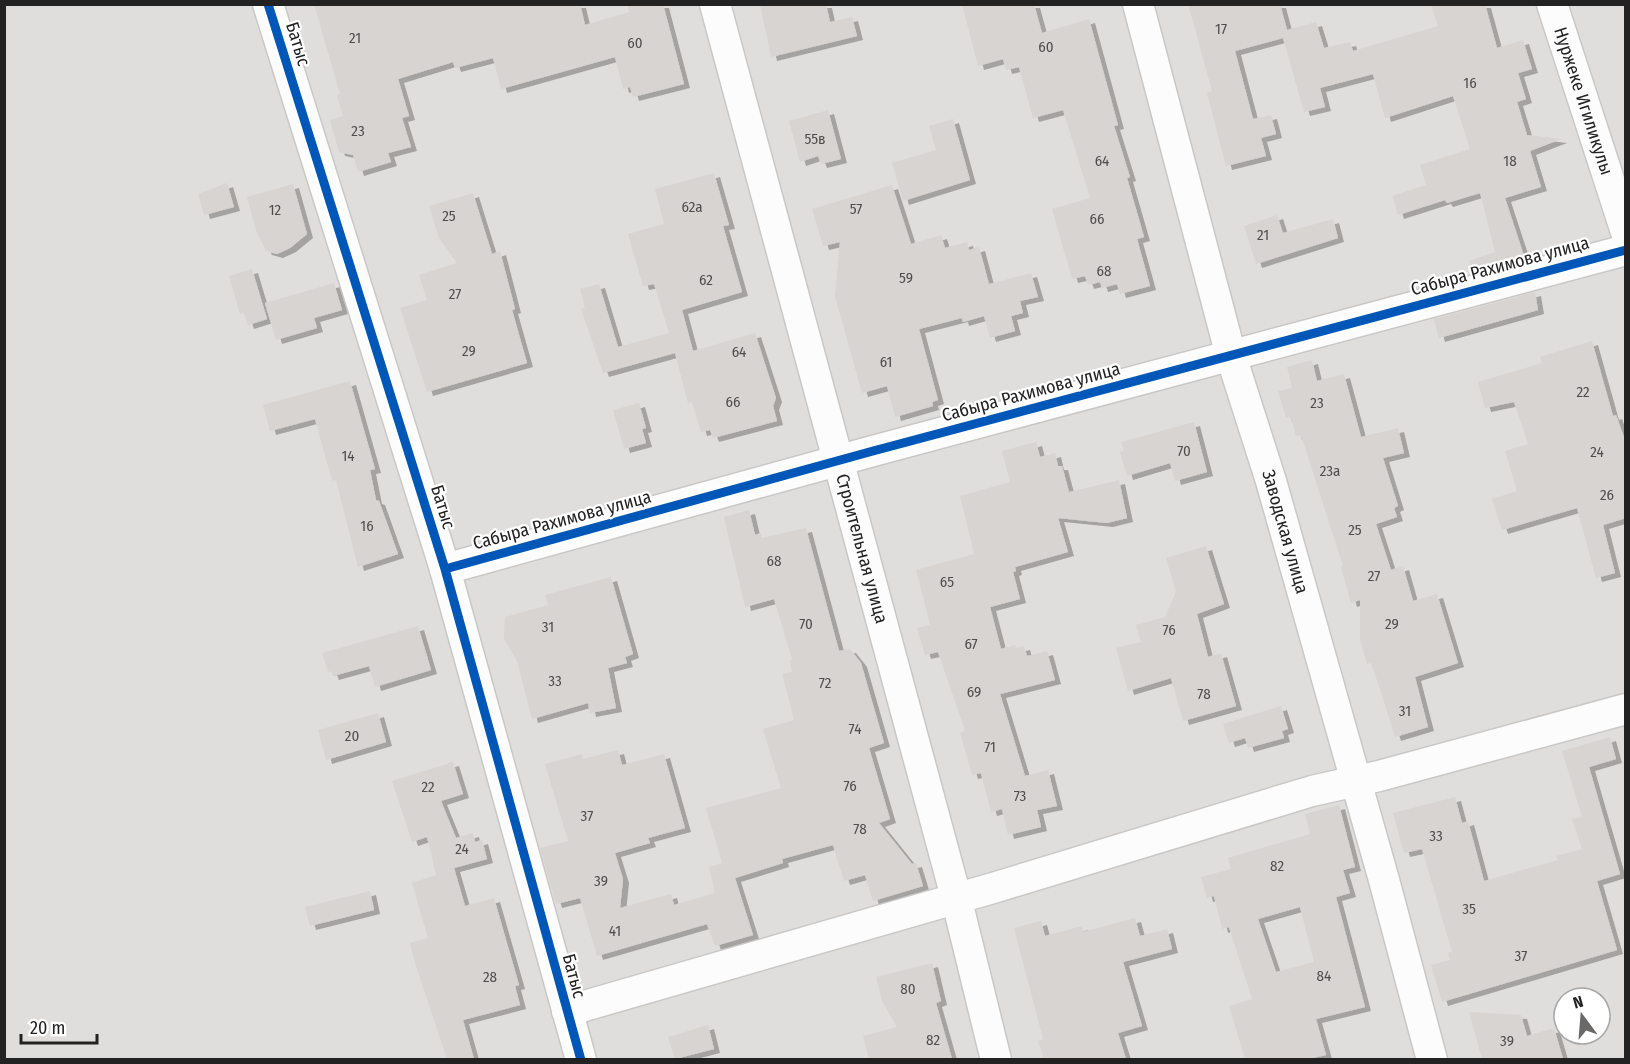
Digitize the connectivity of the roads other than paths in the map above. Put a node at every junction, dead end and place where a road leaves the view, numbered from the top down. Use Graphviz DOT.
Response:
graph roads {
  1 [pos="268,4"];
  2 [pos="715,4"];
  3 [pos="1138,4"];
  4 [pos="1552,4"];
  5 [pos="1626,232"];
  6 [pos="1626,250"];
  7 [pos="1232,356"];
  8 [pos="838,460"];
  9 [pos="445,569"];
  10 [pos="1626,709"];
  11 [pos="1356,780"];
  12 [pos="956,897"];
  13 [pos="567,1011"];
  14 [pos="581,1059"];
  15 [pos="996,1059"];
  16 [pos="1432,1059"];
  1 -- 9 [label="street, Батыс"];
  2 -- 8 [label="street, Строительная улица"];
  3 -- 7 [label="street, Заводская улица"];
  4 -- 5 [label="street, Нуржеке Игиликулы"];
  6 -- 7 [label="street, Сабыра Рахимова улица"];
  7 -- 8 [label="street, Сабыра Рахимова улица"];
  7 -- 11 [label="street, Заводская улица"];
  8 -- 9 [label="street, Сабыра Рахимова улица"];
  8 -- 12 [label="street, Строительная улица"];
  9 -- 13 [label="street, Батыс"];
  10 -- 11 [label="street"];
  11 -- 12 [label="street"];
  11 -- 16 [label="street, Заводская улица"];
  12 -- 13 [label="street"];
  12 -- 15 [label="street, Строительная улица"];
  13 -- 14 [label="street, Батыс"];
}
